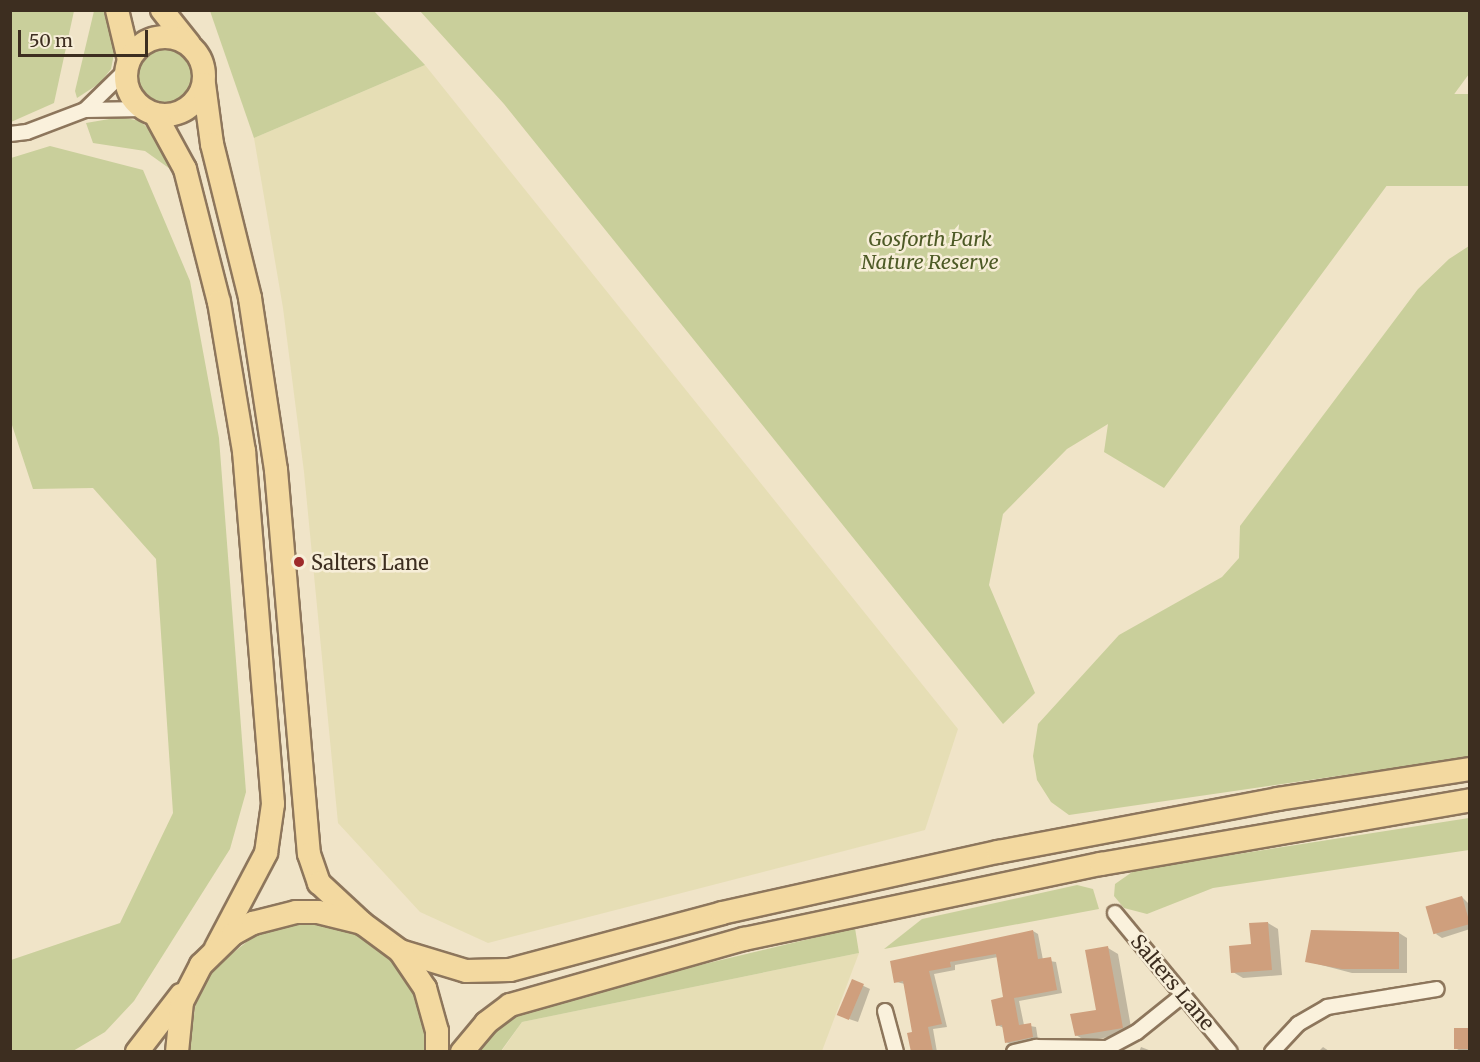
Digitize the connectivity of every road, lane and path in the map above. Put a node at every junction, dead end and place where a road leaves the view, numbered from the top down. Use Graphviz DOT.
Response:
graph roads {
  1 [pos="117,10"];
  2 [pos="162,10"];
  3 [pos="189,44"];
  4 [pos="127,65"];
  5 [pos="204,84"];
  6 [pos="85,110"];
  7 [pos="149,111"];
  8 [pos="10,134"];
  9 [pos="1470,769"];
  10 [pos="1470,800"];
  11 [pos="1115,913"];
  12 [pos="362,924"];
  13 [pos="216,948"];
  14 [pos="400,951"];
  15 [pos="190,984"];
  16 [pos="1437,989"];
  17 [pos="1183,995"];
  18 [pos="885,1011"];
  19 [pos="1108,1050"];
  20 [pos="136,1052"];
  21 [pos="177,1052"];
  22 [pos="437,1052"];
  23 [pos="462,1052"];
  24 [pos="896,1052"];
  25 [pos="1014,1052"];
  26 [pos="1230,1052"];
  27 [pos="1272,1052"];
  1 -- 4 [label="main road"];
  2 -- 3 [label="main road"];
  3 -- 4 [label="main road"];
  3 -- 5 [label="main road"];
  4 -- 6 [label="street"];
  4 -- 7 [label="main road"];
  5 -- 7 [label="main road"];
  5 -- 12 [label="main road"];
  6 -- 7 [label="street"];
  6 -- 8 [label="street"];
  7 -- 13 [label="main road"];
  9 -- 14 [label="main road"];
  10 -- 23 [label="main road"];
  11 -- 17 [label="street, Salters Lane"];
  12 -- 13 [label="main road"];
  12 -- 14 [label="main road"];
  13 -- 15 [label="main road"];
  14 -- 22 [label="main road"];
  15 -- 20 [label="main road"];
  15 -- 21 [label="main road"];
  16 -- 27 [label="street"];
  17 -- 19 [label="street"];
  17 -- 26 [label="street, Salters Lane"];
  18 -- 24 [label="street"];
  19 -- 25 [label="street"];
}
